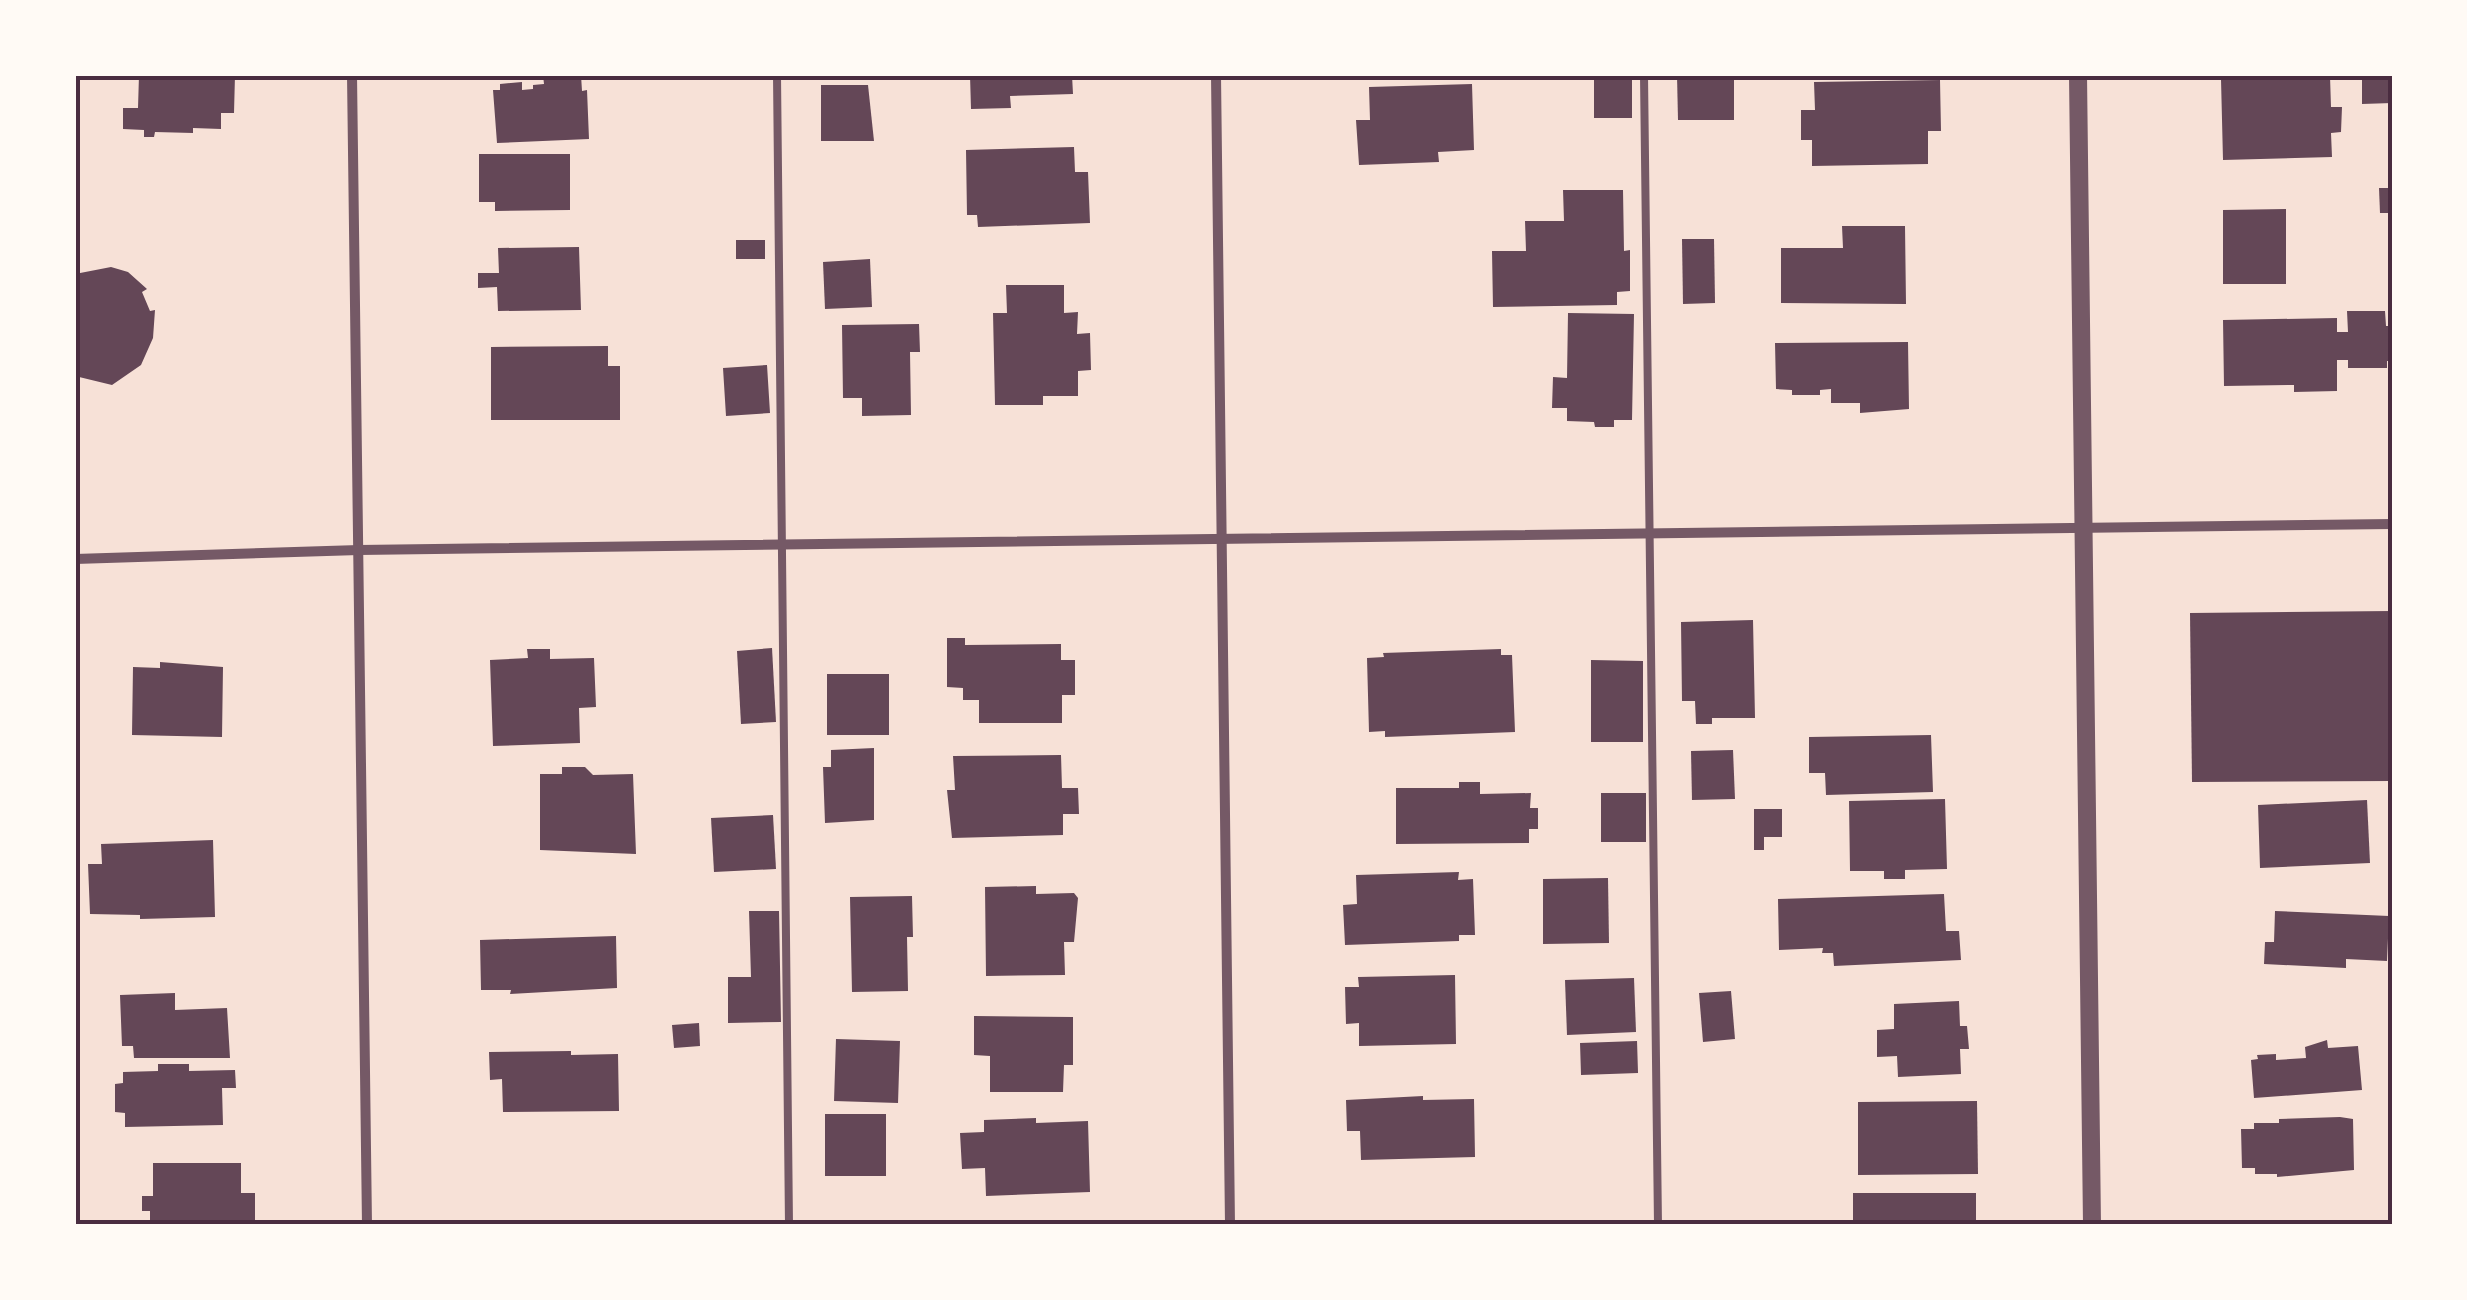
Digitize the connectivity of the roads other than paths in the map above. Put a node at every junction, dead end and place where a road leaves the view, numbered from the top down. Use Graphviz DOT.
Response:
graph roads {
  1 [pos="352,75"];
  2 [pos="778,75"];
  3 [pos="1216,75"];
  4 [pos="1644,75"];
  5 [pos="2078,75"];
  6 [pos="2392,524"];
  7 [pos="2084,527"];
  8 [pos="1650,532"];
  9 [pos="1222,539"];
  10 [pos="782,545"];
  11 [pos="359,550"];
  12 [pos="75,559"];
  13 [pos="366,1225"];
  14 [pos="789,1225"];
  15 [pos="1230,1225"];
  16 [pos="1658,1225"];
  17 [pos="2092,1225"];
  1 -- 11 [label="street"];
  2 -- 10 [label="lane"];
  3 -- 9 [label="street"];
  4 -- 8 [label="lane"];
  5 -- 7 [label="street"];
  6 -- 7 [label="street"];
  7 -- 8 [label="street"];
  7 -- 17 [label="street"];
  8 -- 9 [label="street"];
  8 -- 16 [label="lane"];
  9 -- 10 [label="street"];
  9 -- 15 [label="street"];
  10 -- 11 [label="street"];
  10 -- 14 [label="lane"];
  11 -- 12 [label="street"];
  11 -- 13 [label="street"];
}
